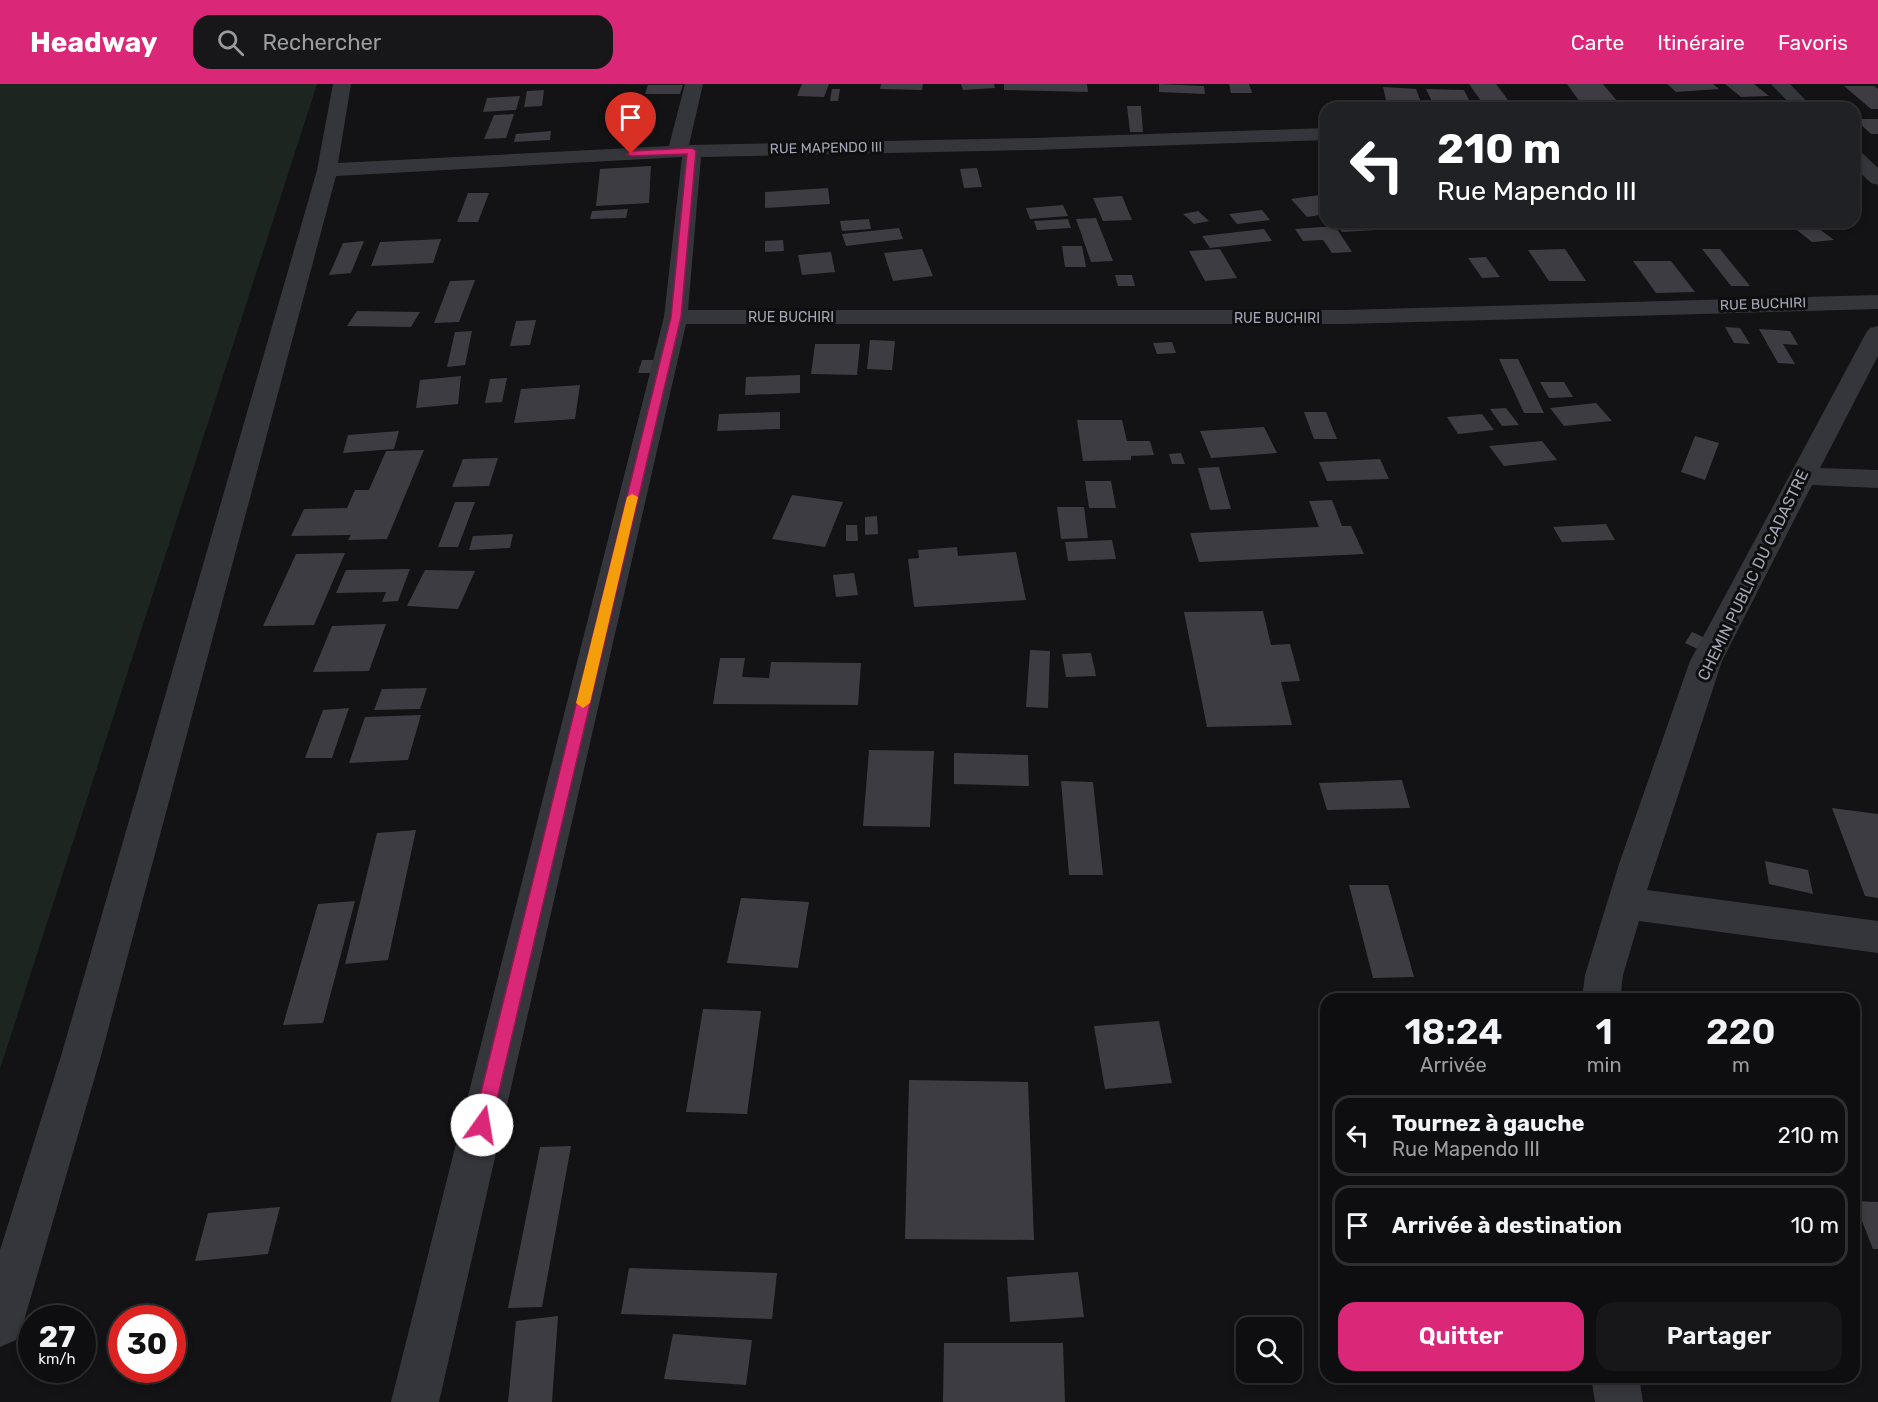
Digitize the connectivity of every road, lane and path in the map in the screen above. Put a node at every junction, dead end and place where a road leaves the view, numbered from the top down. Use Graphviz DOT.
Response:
graph roads {
  1 [pos="342,84"];
  2 [pos="694,84"];
  3 [pos="1780,84"];
  4 [pos="1798,102"];
  5 [pos="1320,134"];
  6 [pos="685,151"];
  7 [pos="1860,162"];
  8 [pos="327,170"];
  9 [pos="1878,179"];
  10 [pos="1878,302"];
  11 [pos="676,317"];
  12 [pos="1878,333"];
  13 [pos="1801,476"];
  14 [pos="1878,479"];
  15 [pos="1625,903"];
  16 [pos="1878,937"];
  17 [pos="1602,993"];
  18 [pos="0,1324"];
  19 [pos="1616,1383"];
  20 [pos="415,1402"];
  21 [pos="1619,1402"];
  1 -- 8 [label="street"];
  2 -- 6 [label="street"];
  3 -- 4 [label="street"];
  5 -- 6 [label="street, RUE MAPENDO III"];
  6 -- 8 [label="street, RUE MAPENDO III"];
  6 -- 11 [label="street"];
  7 -- 9 [label="street"];
  8 -- 18 [label="street"];
  10 -- 11 [label="street, RUE BUCHIRI"];
  11 -- 20 [label="street"];
  12 -- 13 [label="street, CHEMIN PUBLIC DU CADASTRE"];
  13 -- 14 [label="street"];
  13 -- 15 [label="street, CHEMIN PUBLIC DU CADASTRE"];
  15 -- 16 [label="street"];
  15 -- 17 [label="street, CHEMIN PUBLIC DU CADASTRE"];
  19 -- 21 [label="street"];
}
